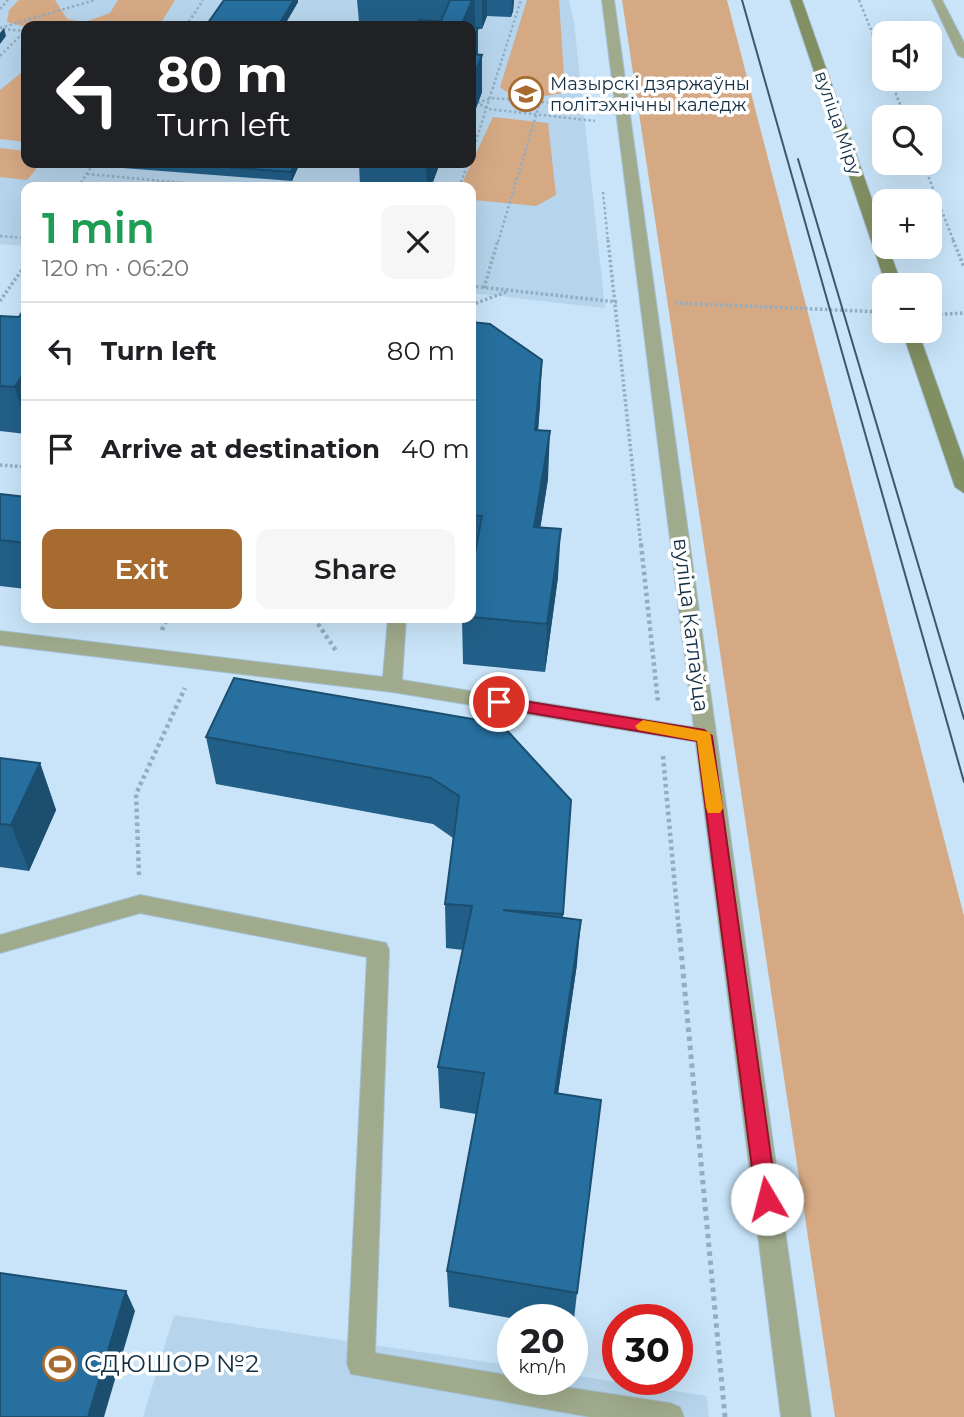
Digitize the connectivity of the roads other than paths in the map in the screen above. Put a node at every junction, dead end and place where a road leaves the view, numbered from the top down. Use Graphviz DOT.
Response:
graph roads {
  1 [pos="608,0"];
  2 [pos="796,0"];
  3 [pos="937,0"];
  4 [pos="964,55"];
  5 [pos="890,273"];
  6 [pos="914,343"];
  7 [pos="964,487"];
  8 [pos="397,623"];
  9 [pos="0,638"];
  10 [pos="392,685"];
  11 [pos="704,736"];
  12 [pos="0,944"];
  13 [pos="638,1414"];
  14 [pos="670,1417"];
  15 [pos="796,1417"];
  1 -- 11 [label="street, вуліца Катлаўца"];
  2 -- 5 [label="main road, вуліца Міру"];
  3 -- 4 [label="lane"];
  6 -- 7 [label="main road"];
  8 -- 10 [label="lane"];
  9 -- 10 [label="lane"];
  10 -- 11 [label="lane"];
  11 -- 15 [label="street, вуліца Катлаўца"];
  12 -- 13 [label="lane"];
  13 -- 14 [label="lane"];
}
